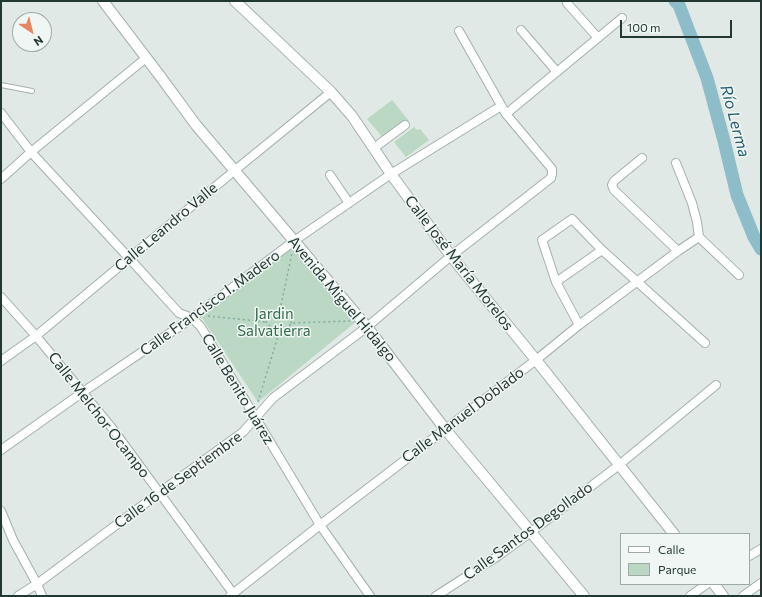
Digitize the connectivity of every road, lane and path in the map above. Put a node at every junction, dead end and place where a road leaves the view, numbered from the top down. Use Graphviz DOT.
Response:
graph roads {
  1 [pos="102,1"];
  2 [pos="235,1"];
  3 [pos="567,3"];
  4 [pos="622,18"];
  5 [pos="521,30"];
  6 [pos="459,32"];
  7 [pos="598,38"];
  8 [pos="146,58"];
  9 [pos="557,72"];
  10 [pos="1,85"];
  11 [pos="32,91"];
  12 [pos="331,92"];
  13 [pos="501,106"];
  14 [pos="1,113"];
  15 [pos="506,114"];
  16 [pos="405,125"];
  17 [pos="374,148"];
  18 [pos="31,152"];
  19 [pos="642,158"];
  20 [pos="676,163"];
  21 [pos="234,171"];
  22 [pos="391,174"];
  23 [pos="330,175"];
  24 [pos="1,179"];
  25 [pos="349,203"];
  26 [pos="699,237"];
  27 [pos="294,242"];
  28 [pos="602,250"];
  29 [pos="678,251"];
  30 [pos="292,252"];
  31 [pos="451,256"];
  32 [pos="129,258"];
  33 [pos="739,275"];
  34 [pos="556,282"];
  35 [pos="637,282"];
  36 [pos="1,297"];
  37 [pos="280,310"];
  38 [pos="207,316"];
  39 [pos="192,318"];
  40 [pos="350,321"];
  41 [pos="266,322"];
  42 [pos="292,323"];
  43 [pos="579,325"];
  44 [pos="367,327"];
  45 [pos="36,336"];
  46 [pos="278,336"];
  47 [pos="705,343"];
  48 [pos="536,360"];
  49 [pos="1,361"];
  50 [pos="716,385"];
  51 [pos="83,392"];
  52 [pos="258,402"];
  53 [pos="255,418"];
  54 [pos="445,429"];
  55 [pos="1,450"];
  56 [pos="619,465"];
  57 [pos="159,492"];
  58 [pos="1,511"];
  59 [pos="320,525"];
  60 [pos="531,532"];
  61 [pos="673,533"];
  62 [pos="761,548"];
  63 [pos="750,555"];
  64 [pos="761,583"];
  65 [pos="37,584"];
  66 [pos="706,585"];
  67 [pos="715,585"];
  68 [pos="233,595"];
  69 [pos="18,596"];
  70 [pos="42,596"];
  71 [pos="370,596"];
  72 [pos="436,596"];
  73 [pos="584,596"];
  74 [pos="690,596"];
  75 [pos="723,596"];
  76 [pos="742,596"];
  1 -- 8 [label="street, Avenida Miguel Hidalgo"];
  2 -- 12 [label="street, Calle José María Morelos"];
  3 -- 7 [label="street"];
  4 -- 7 [label="street"];
  5 -- 9 [label="street"];
  6 -- 13 [label="street"];
  7 -- 9 [label="street"];
  8 -- 18 [label="street"];
  8 -- 21 [label="street, Avenida Miguel Hidalgo"];
  9 -- 15 [label="street"];
  10 -- 11 [label="lane"];
  12 -- 17 [label="street, Calle José María Morelos"];
  12 -- 21 [label="street, Calle Leandro Valle"];
  13 -- 15 [label="street"];
  13 -- 22 [label="street, Calle Francisco I. Madero"];
  14 -- 18 [label="street, Calle Benito Juárez"];
  15 -- 31 [label="street, Calle 16 de Septiembre"];
  16 -- 17 [label="street"];
  17 -- 22 [label="street, Calle José María Morelos"];
  18 -- 24 [label="street"];
  18 -- 32 [label="street, Calle Benito Juárez"];
  19 -- 29 [label="street"];
  20 -- 26 [label="street"];
  21 -- 27 [label="street, Avenida Miguel Hidalgo"];
  21 -- 32 [label="street, Calle Leandro Valle"];
  22 -- 25 [label="street, Calle Francisco I. Madero"];
  22 -- 31 [label="street, Calle José María Morelos"];
  23 -- 25 [label="street"];
  25 -- 27 [label="street, Calle Francisco I. Madero"];
  26 -- 29 [label="street, Calle Manuel Doblado"];
  26 -- 33 [label="street"];
  27 -- 39 [label="street, Calle Francisco I. Madero"];
  27 -- 44 [label="street, Avenida Miguel Hidalgo"];
  28 -- 34 [label="street"];
  28 -- 34 [label="street"];
  28 -- 35 [label="street"];
  29 -- 35 [label="street, Calle Manuel Doblado"];
  30 -- 37 [label="path"];
  31 -- 44 [label="street, Calle 16 de Septiembre"];
  31 -- 48 [label="street, Calle José María Morelos"];
  32 -- 39 [label="street, Calle Benito Juárez"];
  32 -- 45 [label="street, Calle Leandro Valle"];
  34 -- 43 [label="street"];
  35 -- 43 [label="street, Calle Manuel Doblado"];
  35 -- 47 [label="street"];
  36 -- 45 [label="street, Calle Melchor Ocampo"];
  37 -- 41 [label="path"];
  37 -- 42 [label="path"];
  38 -- 41 [label="path"];
  39 -- 51 [label="street, Calle Francisco I. Madero"];
  39 -- 53 [label="street, Calle Benito Juárez"];
  40 -- 42 [label="path"];
  41 -- 46 [label="path"];
  42 -- 46 [label="path"];
  43 -- 48 [label="street, Calle Manuel Doblado"];
  44 -- 53 [label="street, Calle 16 de Septiembre"];
  44 -- 54 [label="street, Avenida Miguel Hidalgo"];
  45 -- 49 [label="street, Calle Leandro Valle"];
  45 -- 51 [label="street, Calle Melchor Ocampo"];
  46 -- 52 [label="path"];
  48 -- 54 [label="street, Calle Manuel Doblado"];
  48 -- 56 [label="street, Calle José María Morelos"];
  50 -- 56 [label="street, Calle Santos Degollado"];
  51 -- 55 [label="street, Calle Francisco I. Madero"];
  51 -- 57 [label="street, Calle Melchor Ocampo"];
  53 -- 57 [label="street, Calle 16 de Septiembre"];
  53 -- 59 [label="street, Calle Benito Juárez"];
  54 -- 59 [label="street, Calle Manuel Doblado"];
  54 -- 60 [label="street, Avenida Miguel Hidalgo"];
  56 -- 60 [label="street, Calle Santos Degollado"];
  56 -- 61 [label="street, Calle José María Morelos"];
  57 -- 65 [label="street, Calle 16 de Septiembre"];
  57 -- 68 [label="street, Calle Melchor Ocampo"];
  58 -- 65 [label="street"];
  59 -- 68 [label="street, Calle Manuel Doblado"];
  59 -- 71 [label="street, Calle Benito Juárez"];
  60 -- 72 [label="street, Calle Santos Degollado"];
  60 -- 73 [label="street, Avenida Miguel Hidalgo"];
  62 -- 63 [label="street"];
  64 -- 76 [label="street"];
  65 -- 69 [label="street, Calle 16 de Septiembre"];
  65 -- 70 [label="street"];
  66 -- 74 [label="street"];
  67 -- 75 [label="street"];
}
